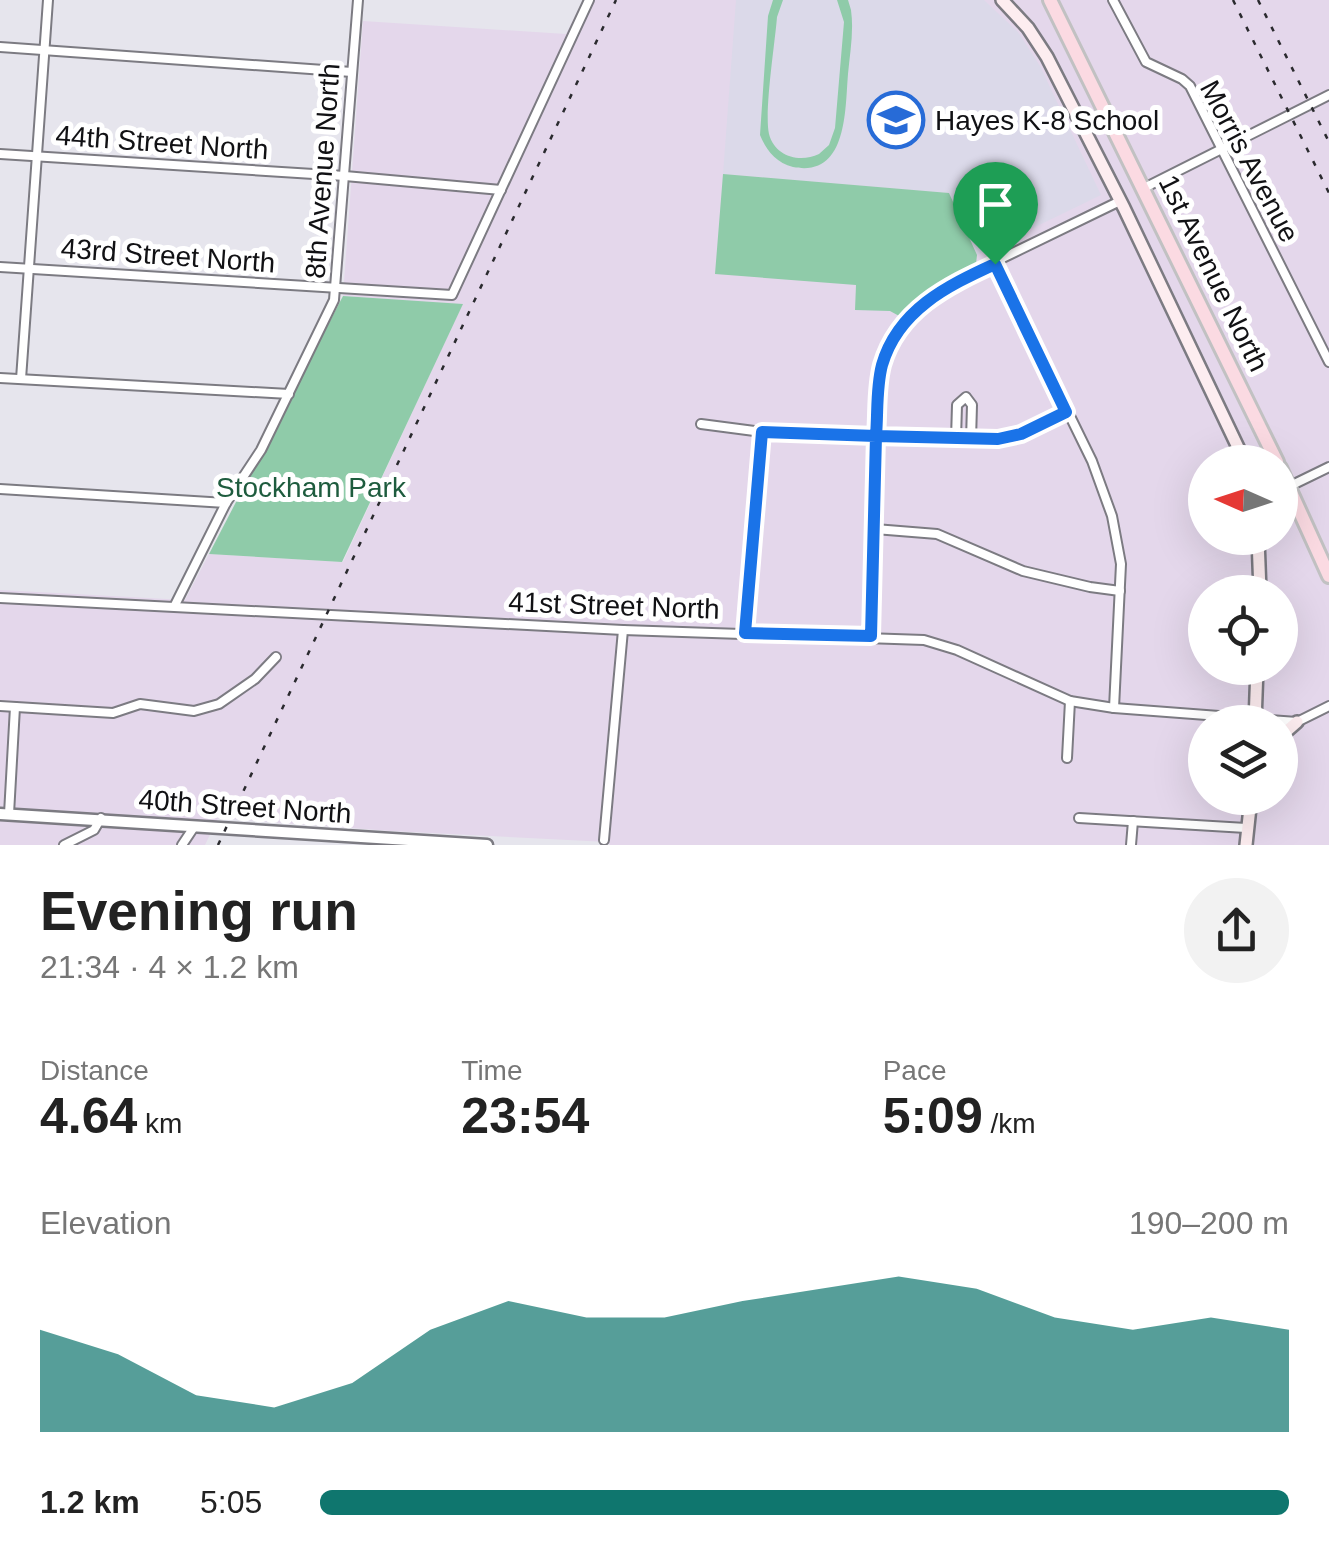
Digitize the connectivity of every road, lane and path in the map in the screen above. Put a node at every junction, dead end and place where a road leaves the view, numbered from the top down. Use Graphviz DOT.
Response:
graph roads {
  1 [pos="48,0"];
  2 [pos="358,0"];
  3 [pos="589,0"];
  4 [pos="1002,0"];
  5 [pos="1050,0"];
  6 [pos="1113,0"];
  7 [pos="0,47"];
  8 [pos="46,50"];
  9 [pos="352,72"];
  10 [pos="1329,96"];
  11 [pos="1220,150"];
  12 [pos="0,154"];
  13 [pos="39,157"];
  14 [pos="345,176"];
  15 [pos="1144,188"];
  16 [pos="502,190"];
  17 [pos="1120,200"];
  18 [pos="995,264"];
  19 [pos="0,267"];
  20 [pos="31,269"];
  21 [pos="336,288"];
  22 [pos="1329,362"];
  23 [pos="0,378"];
  24 [pos="21,379"];
  25 [pos="290,394"];
  26 [pos="1066,412"];
  27 [pos="701,424"];
  28 [pos="762,432"];
  29 [pos="876,436"];
  30 [pos="956,439"];
  31 [pos="971,440"];
  32 [pos="1237,445"];
  33 [pos="1269,445"];
  34 [pos="1329,467"];
  35 [pos="1298,482"];
  36 [pos="0,489"];
  37 [pos="226,502"];
  38 [pos="1298,509"];
  39 [pos="875,529"];
  40 [pos="1329,576"];
  41 [pos="1120,591"];
  42 [pos="0,598"];
  43 [pos="175,606"];
  44 [pos="624,630"];
  45 [pos="745,633"];
  46 [pos="871,636"];
  47 [pos="276,657"];
  48 [pos="1070,701"];
  49 [pos="0,706"];
  50 [pos="1329,706"];
  51 [pos="15,707"];
  52 [pos="1114,708"];
  53 [pos="1188,715"];
  54 [pos="1298,722"];
  55 [pos="1066,758"];
  56 [pos="5,814"];
  57 [pos="1248,815"];
  58 [pos="100,818"];
  59 [pos="1079,818"];
  60 [pos="1133,821"];
  61 [pos="194,827"];
  62 [pos="1246,828"];
  63 [pos="604,840"];
  64 [pos="394,842"];
  65 [pos="440,844"];
  66 [pos="64,845"];
  67 [pos="182,845"];
  68 [pos="487,845"];
  69 [pos="1132,845"];
  70 [pos="1246,845"];
  1 -- 8 [label="street"];
  2 -- 9 [label="street, 8th Avenue North"];
  3 -- 16 [label="street"];
  4 -- 17 [label="main road"];
  5 -- 15 [label="main road, 1st Avenue North"];
  6 -- 11 [label="street, Morris Avenue"];
  7 -- 8 [label="street"];
  8 -- 9 [label="street"];
  8 -- 13 [label="street"];
  9 -- 14 [label="street, 8th Avenue North"];
  10 -- 11 [label="street"];
  11 -- 15 [label="street"];
  11 -- 22 [label="street, Morris Avenue"];
  12 -- 13 [label="street, 44th Street North"];
  13 -- 14 [label="street, 44th Street North"];
  13 -- 20 [label="street"];
  14 -- 16 [label="street, 44th Street North"];
  14 -- 21 [label="street, 8th Avenue North"];
  15 -- 33 [label="main road, 1st Avenue North"];
  16 -- 21 [label="street, 43rd Street North"];
  17 -- 18 [label="street"];
  17 -- 32 [label="main road"];
  18 -- 26 [label="street"];
  18 -- 29 [label="street"];
  19 -- 20 [label="street, 43rd Street North"];
  20 -- 21 [label="street, 43rd Street North"];
  20 -- 24 [label="street"];
  21 -- 25 [label="street, 8th Avenue North"];
  23 -- 24 [label="street"];
  24 -- 25 [label="street"];
  25 -- 37 [label="street, 8th Avenue North"];
  26 -- 31 [label="street"];
  26 -- 41 [label="street"];
  27 -- 28 [label="street"];
  28 -- 29 [label="street"];
  28 -- 45 [label="street"];
  29 -- 30 [label="street"];
  29 -- 39 [label="street"];
  30 -- 31 [label="street"];
  30 -- 31 [label="street"];
  34 -- 35 [label="street"];
  36 -- 37 [label="street"];
  37 -- 43 [label="street, 8th Avenue North"];
  38 -- 40 [label="main road, 1st Avenue North"];
  39 -- 41 [label="street"];
  39 -- 46 [label="street"];
  41 -- 52 [label="street"];
  42 -- 43 [label="street, 41st Street North"];
  43 -- 44 [label="street, 41st Street North"];
  44 -- 45 [label="street, 41st Street North"];
  44 -- 63 [label="street"];
  45 -- 46 [label="street, 41st Street North"];
  46 -- 48 [label="street, 41st Street North"];
  47 -- 51 [label="street"];
  48 -- 52 [label="street, 41st Street North"];
  48 -- 55 [label="street"];
  49 -- 51 [label="street"];
  50 -- 54 [label="street, 41st Street North"];
  51 -- 56 [label="street"];
  52 -- 53 [label="street, 41st Street North"];
  56 -- 58 [label="street, 40th Street North"];
  57 -- 62 [label="main road"];
  58 -- 61 [label="street, 40th Street North"];
  58 -- 66 [label="street"];
  59 -- 60 [label="street"];
  60 -- 62 [label="street"];
  60 -- 69 [label="street"];
  61 -- 64 [label="street, 40th Street North"];
  61 -- 67 [label="street"];
  62 -- 70 [label="main road"];
  64 -- 65 [label="street, 40th Street North"];
  65 -- 68 [label="street, 40th Street North"];
}
